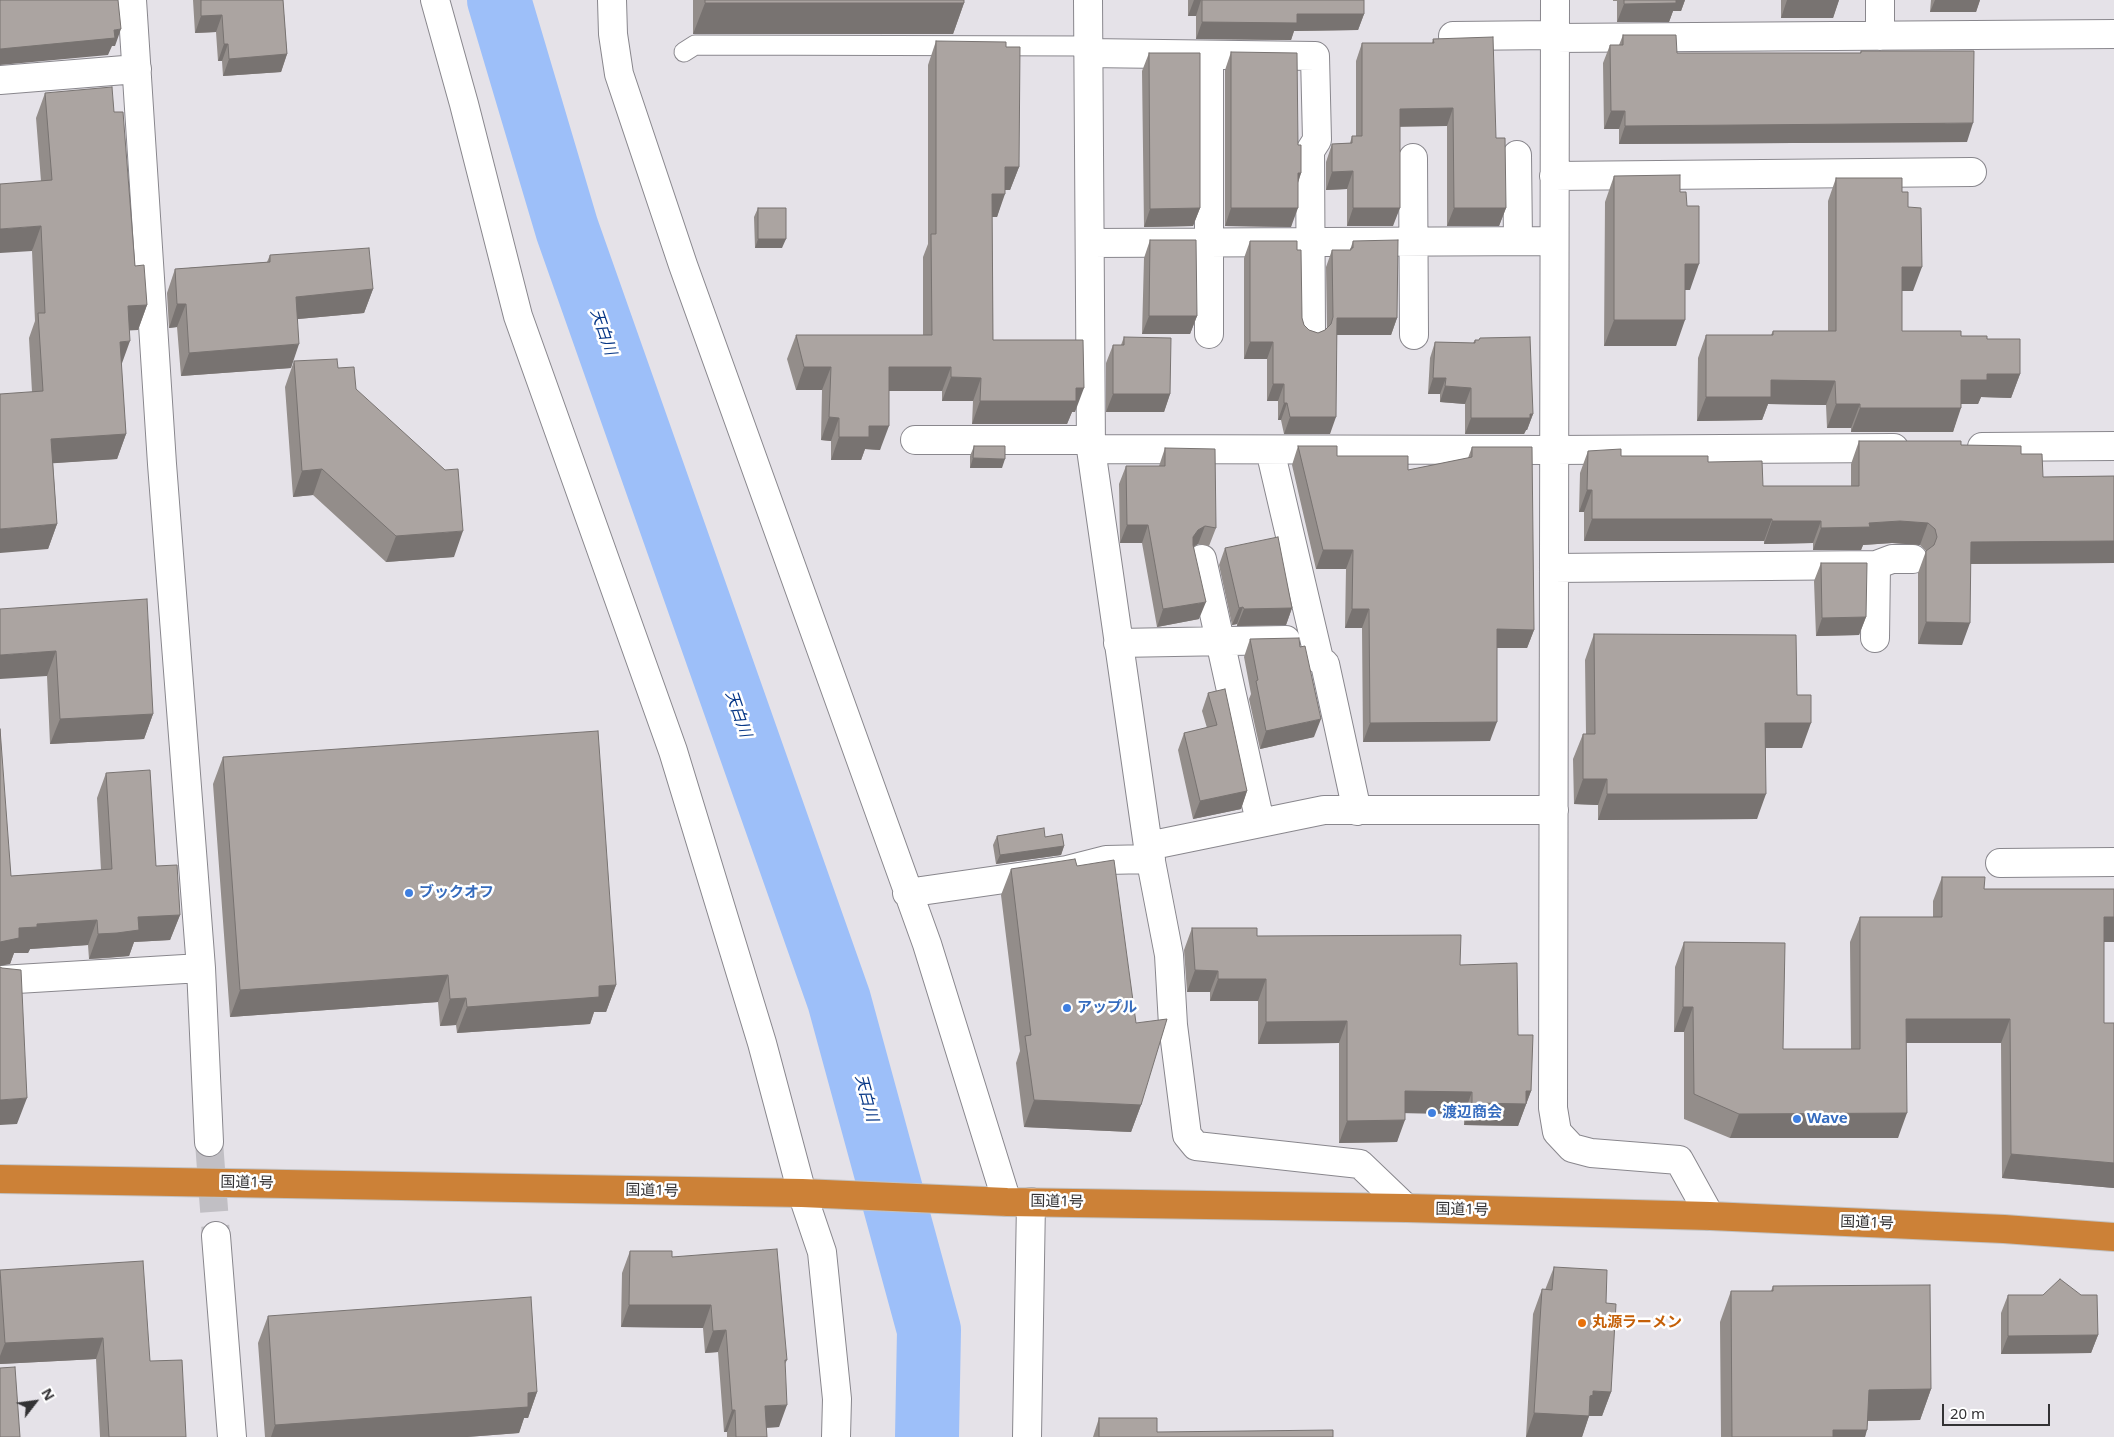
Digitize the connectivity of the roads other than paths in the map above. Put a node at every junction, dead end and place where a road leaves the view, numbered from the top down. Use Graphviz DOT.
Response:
graph roads {
  1 [pos="132,0"];
  2 [pos="435,0"];
  3 [pos="600,0"];
  4 [pos="612,0"];
  5 [pos="1088,0"];
  6 [pos="1555,0"];
  7 [pos="1880,0"];
  8 [pos="612,34"];
  9 [pos="2114,34"];
  10 [pos="1453,36"];
  11 [pos="1880,36"];
  12 [pos="1555,37"];
  13 [pos="1088,50"];
  14 [pos="684,52"];
  15 [pos="1208,54"];
  16 [pos="137,69"];
  17 [pos="0,80"];
  18 [pos="1517,154"];
  19 [pos="1414,158"];
  20 [pos="1972,172"];
  21 [pos="1554,176"];
  22 [pos="1518,241"];
  23 [pos="1554,241"];
  24 [pos="1090,243"];
  25 [pos="1208,243"];
  26 [pos="1310,243"];
  27 [pos="1414,243"];
  28 [pos="1209,334"];
  29 [pos="1311,334"];
  30 [pos="1414,335"];
  31 [pos="915,440"];
  32 [pos="1091,445"];
  33 [pos="2114,446"];
  34 [pos="1914,447"];
  35 [pos="1954,447"];
  36 [pos="1270,450"];
  37 [pos="1554,450"];
  38 [pos="1202,559"];
  39 [pos="1913,559"];
  40 [pos="1876,565"];
  41 [pos="1554,568"];
  42 [pos="1875,638"];
  43 [pos="1315,640"];
  44 [pos="1220,642"];
  45 [pos="1118,643"];
  46 [pos="1554,810"];
  47 [pos="1357,811"];
  48 [pos="1260,822"];
  49 [pos="1149,852"];
  50 [pos="2114,862"];
  51 [pos="2000,863"];
  52 [pos="907,893"];
  53 [pos="201,968"];
  54 [pos="0,980"];
  55 [pos="209,1142"];
  56 [pos="0,1179"];
  57 [pos="802,1193"];
  58 [pos="1019,1202"];
  59 [pos="1406,1208"];
  60 [pos="1710,1216"];
  61 [pos="216,1236"];
  62 [pos="2114,1237"];
  63 [pos="232,1437"];
  64 [pos="836,1437"];
  65 [pos="1027,1437"];
  1 -- 16 [label="street"];
  2 -- 57 [label="street"];
  3 -- 8 [label="street"];
  4 -- 8 [label="street"];
  5 -- 13 [label="street"];
  6 -- 12 [label="street"];
  7 -- 11 [label="street"];
  8 -- 52 [label="street"];
  9 -- 11 [label="street"];
  10 -- 12 [label="street"];
  11 -- 12 [label="street"];
  12 -- 21 [label="street"];
  13 -- 14 [label="lane"];
  13 -- 15 [label="street"];
  13 -- 24 [label="street"];
  15 -- 25 [label="street"];
  15 -- 26 [label="street"];
  16 -- 17 [label="street"];
  16 -- 53 [label="street"];
  18 -- 22 [label="street"];
  19 -- 27 [label="street"];
  20 -- 21 [label="street"];
  21 -- 23 [label="street"];
  22 -- 23 [label="street"];
  22 -- 27 [label="street"];
  23 -- 37 [label="street"];
  24 -- 25 [label="street"];
  24 -- 32 [label="street"];
  25 -- 26 [label="street"];
  25 -- 28 [label="street"];
  26 -- 27 [label="street"];
  26 -- 29 [label="street"];
  27 -- 30 [label="street"];
  31 -- 32 [label="street"];
  32 -- 36 [label="street"];
  32 -- 45 [label="street"];
  33 -- 35 [label="street"];
  34 -- 37 [label="street"];
  36 -- 37 [label="street"];
  36 -- 43 [label="street"];
  37 -- 41 [label="street"];
  38 -- 44 [label="street"];
  39 -- 40 [label="street"];
  40 -- 41 [label="street"];
  40 -- 42 [label="street"];
  41 -- 46 [label="street"];
  43 -- 44 [label="street"];
  43 -- 47 [label="street"];
  44 -- 45 [label="street"];
  44 -- 48 [label="street"];
  45 -- 49 [label="street"];
  46 -- 47 [label="street"];
  46 -- 60 [label="street"];
  47 -- 48 [label="street"];
  48 -- 49 [label="street"];
  49 -- 52 [label="street"];
  49 -- 59 [label="street"];
  50 -- 51 [label="street"];
  52 -- 58 [label="street"];
  53 -- 54 [label="street"];
  53 -- 55 [label="street"];
  56 -- 57 [label="highway, 国道1号"];
  57 -- 58 [label="highway, 国道1号"];
  57 -- 64 [label="street"];
  58 -- 59 [label="highway, 国道1号"];
  58 -- 65 [label="street"];
  59 -- 60 [label="highway, 国道1号"];
  60 -- 62 [label="highway, 国道1号"];
  61 -- 63 [label="street"];
}
